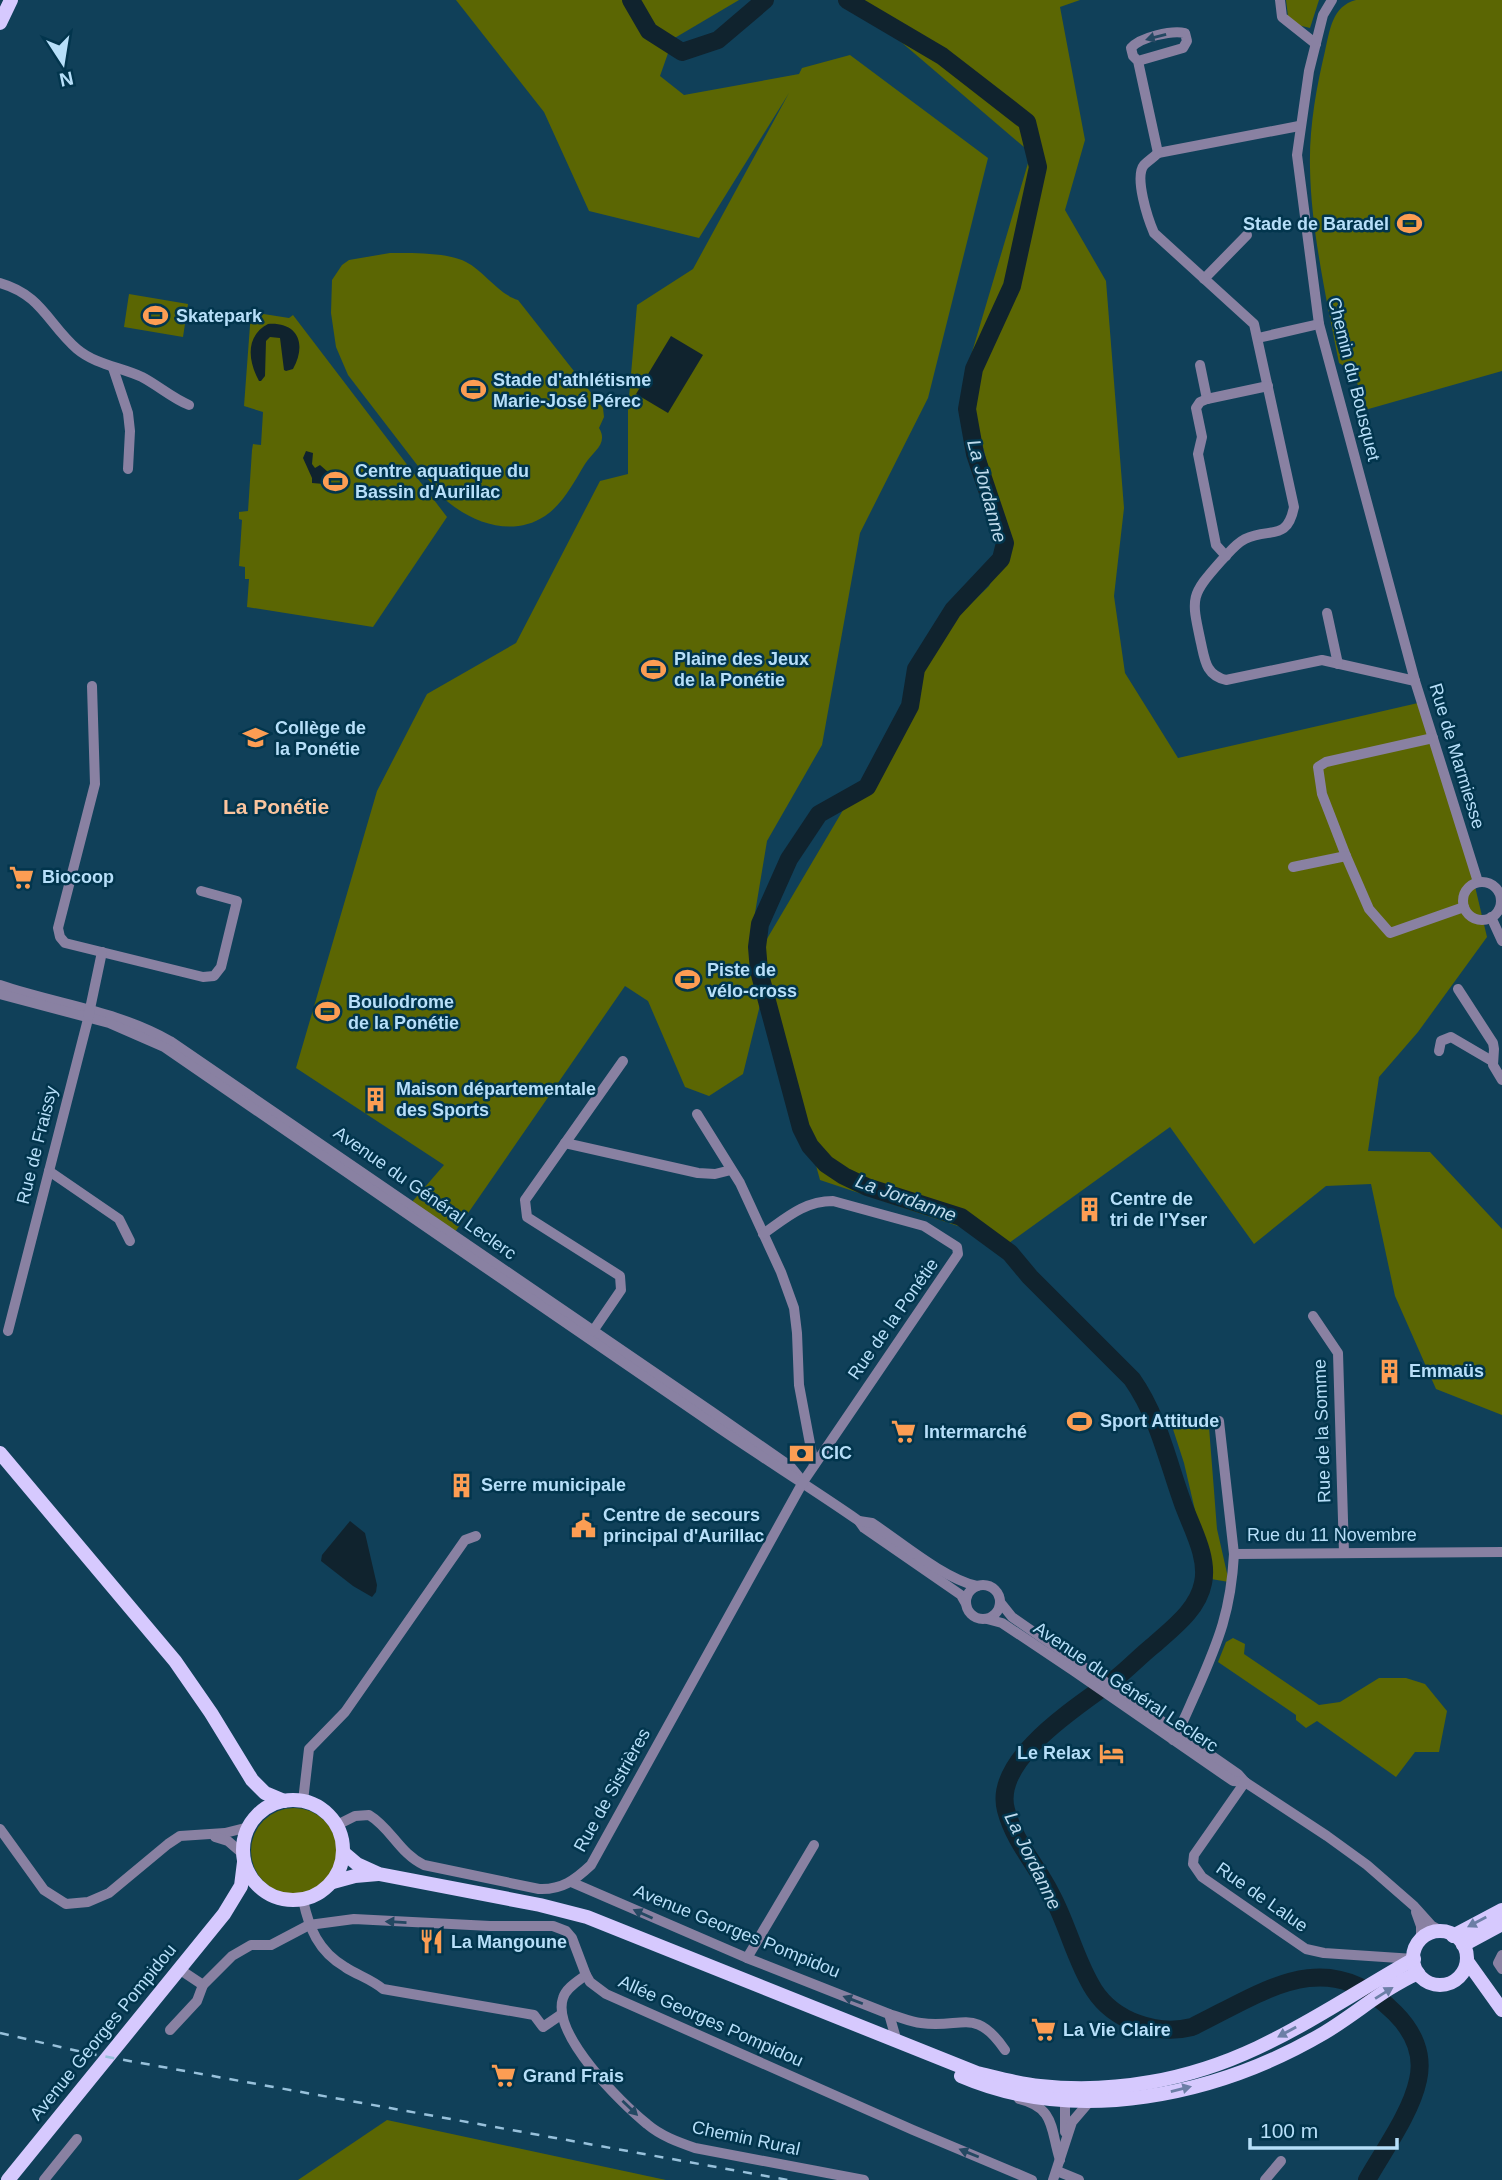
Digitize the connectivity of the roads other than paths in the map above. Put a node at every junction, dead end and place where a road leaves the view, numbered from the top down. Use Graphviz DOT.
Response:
graph roads {
  1 [pos="11,0"];
  2 [pos="1280,0"];
  3 [pos="1332,0"];
  4 [pos="0,23"];
  5 [pos="1316,44"];
  6 [pos="1139,61"];
  7 [pos="1299,126"];
  8 [pos="1158,153"];
  9 [pos="1247,235"];
  10 [pos="1205,279"];
  11 [pos="0,283"];
  12 [pos="1319,324"];
  13 [pos="1258,338"];
  14 [pos="1200,365"];
  15 [pos="113,368"];
  16 [pos="1268,386"];
  17 [pos="1207,399"];
  18 [pos="189,405"];
  19 [pos="128,469"];
  20 [pos="1226,556"];
  21 [pos="1327,612"];
  22 [pos="1338,664"];
  23 [pos="1415,681"];
  24 [pos="92,686"];
  25 [pos="1433,738"];
  26 [pos="1346,856"];
  27 [pos="1293,867"];
  28 [pos="1478,882"];
  29 [pos="201,891"];
  30 [pos="1501,895"];
  31 [pos="1464,907"];
  32 [pos="1491,918"];
  33 [pos="1502,941"];
  34 [pos="102,952"];
  35 [pos="0,985"];
  36 [pos="1458,989"];
  37 [pos="0,994"];
  38 [pos="89,1013"];
  39 [pos="1439,1051"];
  40 [pos="623,1061"];
  41 [pos="1492,1061"];
  42 [pos="1502,1080"];
  43 [pos="697,1114"];
  44 [pos="565,1143"];
  45 [pos="731,1170"];
  46 [pos="49,1171"];
  47 [pos="763,1234"];
  48 [pos="130,1241"];
  49 [pos="1313,1316"];
  50 [pos="8,1331"];
  51 [pos="593,1331"];
  52 [pos="1219,1421"];
  53 [pos="0,1453"];
  54 [pos="814,1465"];
  55 [pos="803,1482"];
  56 [pos="859,1521"];
  57 [pos="476,1536"];
  58 [pos="1502,1552"];
  59 [pos="1344,1553"];
  60 [pos="1234,1554"];
  61 [pos="977,1586"];
  62 [pos="965,1602"];
  63 [pos="1000,1602"];
  64 [pos="987,1619"];
  65 [pos="1083,1672"];
  66 [pos="1175,1736"];
  67 [pos="252,1780"];
  68 [pos="1245,1782"];
  69 [pos="284,1801"];
  70 [pos="303,1801"];
  71 [pos="251,1823"];
  72 [pos="337,1825"];
  73 [pos="0,1829"];
  74 [pos="199,1834"];
  75 [pos="814,1844"];
  76 [pos="344,1853"];
  77 [pos="244,1858"];
  78 [pos="379,1874"];
  79 [pos="333,1882"];
  80 [pos="571,1882"];
  81 [pos="266,1892"];
  82 [pos="303,1899"];
  83 [pos="1414,1906"];
  84 [pos="1502,1910"];
  85 [pos="224,1914"];
  86 [pos="1502,1924"];
  87 [pos="309,1925"];
  88 [pos="1453,1937"];
  89 [pos="1421,1940"];
  90 [pos="1502,1955"];
  91 [pos="747,1958"];
  92 [pos="1467,1961"];
  93 [pos="1416,1966"];
  94 [pos="179,1969"];
  95 [pos="1502,1969"];
  96 [pos="586,1975"];
  97 [pos="1455,1981"];
  98 [pos="203,1985"];
  99 [pos="1488,1992"];
  100 [pos="787,1999"];
  101 [pos="1502,2010"];
  102 [pos="562,2014"];
  103 [pos="889,2014"];
  104 [pos="170,2030"];
  105 [pos="897,2042"];
  106 [pos="1005,2050"];
  107 [pos="1159,2081"];
  108 [pos="983,2085"];
  109 [pos="1038,2086"];
  110 [pos="1059,2098"];
  111 [pos="1090,2101"];
  112 [pos="1050,2123"];
  113 [pos="77,2139"];
  114 [pos="1065,2145"];
  115 [pos="1281,2161"];
  116 [pos="1057,2171"];
  117 [pos="14,2178"];
  118 [pos="44,2180"];
  119 [pos="864,2180"];
  120 [pos="1032,2180"];
  121 [pos="1079,2180"];
  122 [pos="1265,2180"];
  1 -- 4 [label="main road"];
  2 -- 5 [label="street"];
  3 -- 5 [label="street, Chemin du Bousquet"];
  5 -- 7 [label="street, Chemin du Bousquet"];
  6 -- 6 [label="street, one-way"];
  6 -- 8 [label="street"];
  7 -- 8 [label="street"];
  7 -- 12 [label="street, Chemin du Bousquet"];
  8 -- 10 [label="street"];
  9 -- 10 [label="street"];
  10 -- 13 [label="street"];
  11 -- 15 [label="street"];
  12 -- 13 [label="street"];
  12 -- 23 [label="street, Chemin du Bousquet"];
  13 -- 16 [label="street"];
  14 -- 17 [label="street"];
  15 -- 18 [label="street"];
  15 -- 19 [label="street"];
  16 -- 17 [label="street"];
  16 -- 20 [label="street"];
  17 -- 20 [label="street"];
  20 -- 22 [label="street"];
  21 -- 22 [label="street"];
  22 -- 23 [label="street"];
  23 -- 25 [label="street, Rue de Marmiesse"];
  24 -- 34 [label="street"];
  25 -- 26 [label="street"];
  25 -- 28 [label="street, Rue de Marmiesse"];
  26 -- 27 [label="street"];
  26 -- 31 [label="street"];
  28 -- 30 [label="street"];
  28 -- 31 [label="street"];
  29 -- 34 [label="street"];
  30 -- 32 [label="street"];
  31 -- 32 [label="street"];
  32 -- 33 [label="street"];
  34 -- 38 [label="street, Rue de Fraissy"];
  35 -- 38 [label="street, Avenue du Général Leclerc"];
  36 -- 41 [label="street"];
  37 -- 38 [label="street, Avenue du Général Leclerc"];
  38 -- 46 [label="street, Rue de Fraissy"];
  38 -- 51 [label="street, Avenue du Général Leclerc"];
  38 -- 55 [label="street, Avenue du Général Leclerc"];
  39 -- 41 [label="street"];
  40 -- 44 [label="street"];
  41 -- 42 [label="street"];
  43 -- 45 [label="street"];
  44 -- 45 [label="street"];
  44 -- 51 [label="street"];
  45 -- 47 [label="street"];
  46 -- 48 [label="street"];
  46 -- 50 [label="street, Rue de Fraissy"];
  47 -- 54 [label="street"];
  47 -- 54 [label="street, Rue de la Ponétie"];
  49 -- 59 [label="street, Rue de la Somme"];
  51 -- 55 [label="street, Avenue du Général Leclerc"];
  52 -- 60 [label="street"];
  53 -- 67 [label="main road"];
  54 -- 55 [label="street, Rue de la Ponétie"];
  55 -- 56 [label="street, Avenue du Général Leclerc"];
  55 -- 80 [label="street, Rue de Sistrières"];
  56 -- 61 [label="street, Avenue du Général Leclerc"];
  56 -- 62 [label="street, Avenue du Général Leclerc"];
  57 -- 70 [label="street"];
  58 -- 59 [label="street, Rue du 11 Novembre"];
  59 -- 60 [label="street, Rue du 11 Novembre"];
  60 -- 66 [label="street, Rue du 11 Novembre"];
  61 -- 62 [label="street"];
  61 -- 63 [label="street, Avenue du Général Leclerc"];
  62 -- 64 [label="street, Avenue du Général Leclerc"];
  63 -- 64 [label="street"];
  63 -- 65 [label="street, Avenue du Général Leclerc"];
  64 -- 65 [label="street, Avenue du Général Leclerc"];
  65 -- 66 [label="street, Avenue du Général Leclerc"];
  66 -- 68 [label="street, Avenue du Général Leclerc"];
  67 -- 69 [label="main road"];
  67 -- 71 [label="main road"];
  68 -- 83 [label="street, Avenue du Général Leclerc"];
  68 -- 93 [label="street, Rue de Lalue"];
  69 -- 70 [label="main road"];
  69 -- 71 [label="main road"];
  70 -- 72 [label="main road"];
  71 -- 74 [label="street"];
  71 -- 77 [label="main road"];
  72 -- 76 [label="main road"];
  72 -- 80 [label="street"];
  73 -- 74 [label="street"];
  74 -- 77 [label="street"];
  75 -- 91 [label="street"];
  76 -- 78 [label="main road"];
  76 -- 79 [label="main road"];
  77 -- 81 [label="main road"];
  77 -- 85 [label="main road, Avenue Georges Pompidou"];
  78 -- 79 [label="main road"];
  78 -- 100 [label="main road"];
  79 -- 82 [label="main road"];
  91 -- 80 [label="street, Avenue Georges Pompidou, one-way"];
  81 -- 82 [label="main road"];
  81 -- 85 [label="main road, Avenue Georges Pompidou"];
  82 -- 87 [label="street"];
  83 -- 88 [label="street, Avenue du Général Leclerc"];
  83 -- 89 [label="street"];
  84 -- 88 [label="main road, one-way"];
  85 -- 94 [label="main road, Avenue Georges Pompidou"];
  86 -- 88 [label="main road"];
  96 -- 87 [label="street, Allée Georges Pompidou, one-way"];
  87 -- 98 [label="street"];
  87 -- 102 [label="street"];
  88 -- 89 [label="main road"];
  88 -- 92 [label="main road"];
  89 -- 93 [label="main road"];
  90 -- 95 [label="street"];
  103 -- 91 [label="street, Avenue Georges Pompidou, one-way"];
  92 -- 97 [label="main road"];
  92 -- 99 [label="main road"];
  93 -- 97 [label="main road"];
  93 -- 107 [label="main road, one-way"];
  111 -- 93 [label="main road, one-way"];
  94 -- 98 [label="street"];
  94 -- 117 [label="main road, Avenue Georges Pompidou"];
  96 -- 102 [label="street"];
  120 -- 96 [label="street, Allée Georges Pompidou, one-way"];
  97 -- 99 [label="main road"];
  98 -- 104 [label="street"];
  99 -- 101 [label="main road"];
  100 -- 105 [label="main road"];
  100 -- 108 [label="main road"];
  102 -- 119 [label="street, Chemin Rural, one-way"];
  103 -- 105 [label="street"];
  103 -- 106 [label="street, Avenue Georges Pompidou"];
  105 -- 109 [label="main road"];
  107 -- 109 [label="main road"];
  107 -- 110 [label="main road"];
  108 -- 110 [label="main road"];
  108 -- 112 [label="street"];
  109 -- 110 [label="main road"];
  110 -- 111 [label="main road"];
  110 -- 112 [label="street"];
  110 -- 114 [label="street"];
  111 -- 114 [label="street"];
  112 -- 116 [label="street"];
  113 -- 118 [label="street"];
  114 -- 116 [label="street"];
  115 -- 122 [label="street"];
  116 -- 121 [label="street"];
}
